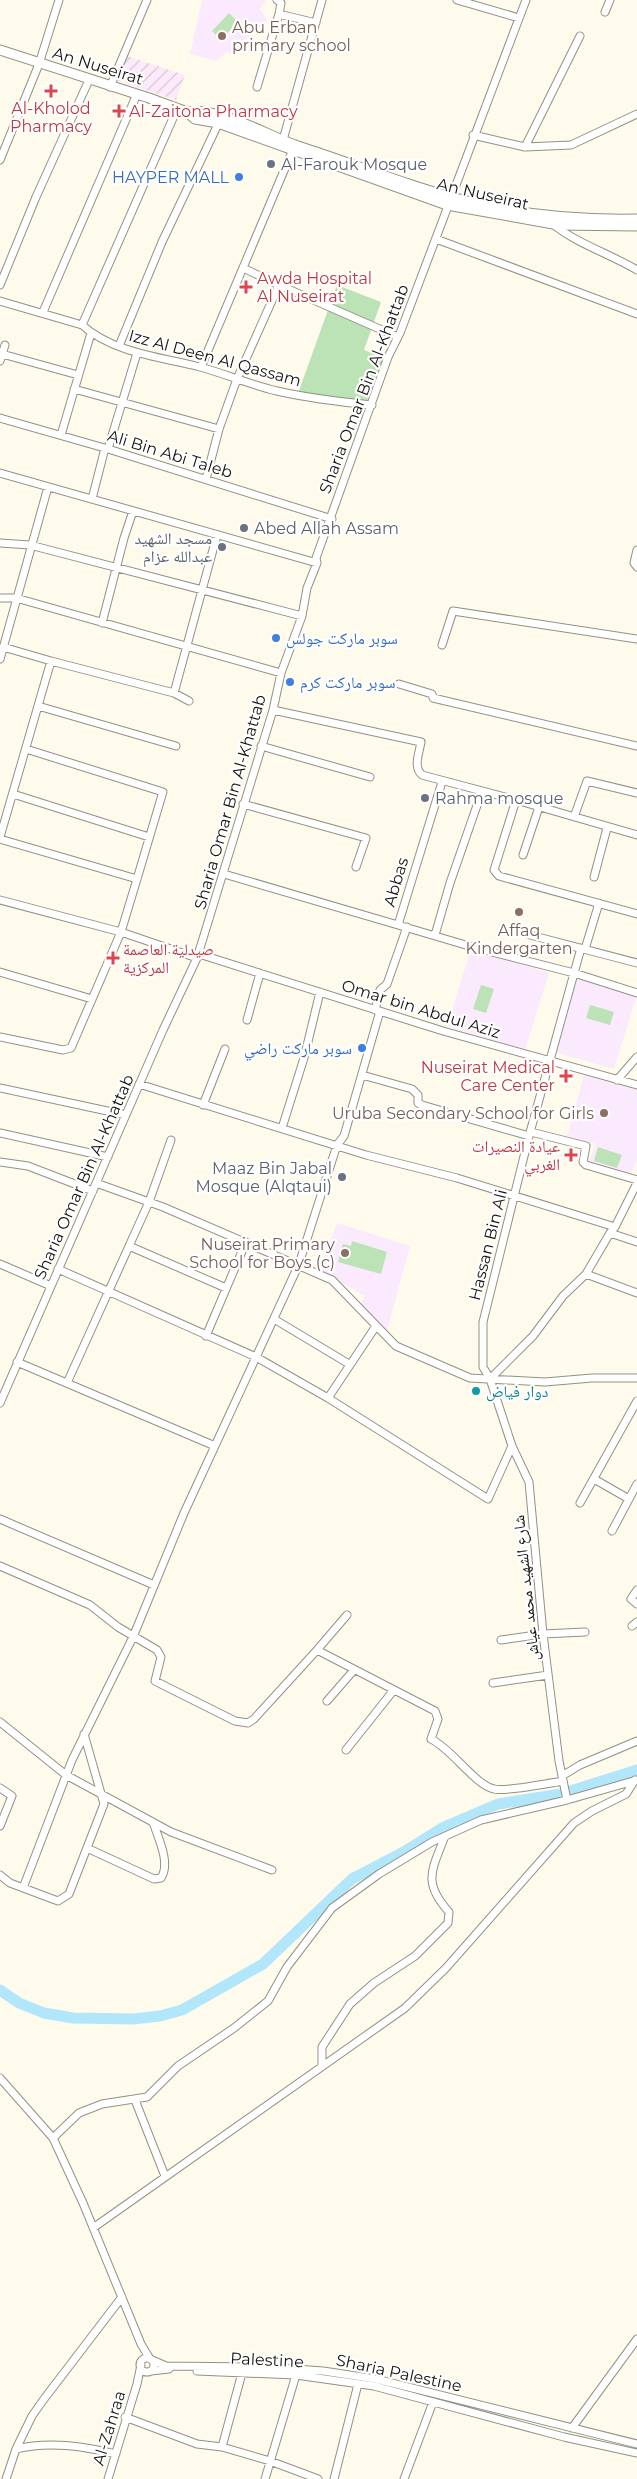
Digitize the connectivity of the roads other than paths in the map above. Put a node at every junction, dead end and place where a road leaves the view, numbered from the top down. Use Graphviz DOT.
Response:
graph roads {
  1 [pos="60,0"];
  2 [pos="147,0"];
  3 [pos="278,0"];
  4 [pos="322,0"];
  5 [pos="457,0"];
  6 [pos="526,0"];
  7 [pos="610,0"];
  8 [pos="605,12"];
  9 [pos="279,14"];
  10 [pos="519,18"];
  11 [pos="316,23"];
  12 [pos="580,36"];
  13 [pos="0,50"];
  14 [pos="39,64"];
  15 [pos="89,80"];
  16 [pos="110,87"];
  17 [pos="257,87"];
  18 [pos="137,94"];
  19 [pos="177,109"];
  20 [pos="637,114"];
  21 [pos="220,119"];
  22 [pos="473,135"];
  23 [pos="283,140"];
  24 [pos="525,147"];
  25 [pos="294,148"];
  26 [pos="0,160"];
  27 [pos="449,200"];
  28 [pos="546,215"];
  29 [pos="637,219"];
  30 [pos="552,223"];
  31 [pos="637,226"];
  32 [pos="436,239"];
  33 [pos="243,268"];
  34 [pos="637,270"];
  35 [pos="279,285"];
  36 [pos="0,286"];
  37 [pos="0,301"];
  38 [pos="43,312"];
  39 [pos="637,314"];
  40 [pos="82,324"];
  41 [pos="91,333"];
  42 [pos="398,337"];
  43 [pos="5,345"];
  44 [pos="119,346"];
  45 [pos="137,352"];
  46 [pos="1,357"];
  47 [pos="201,367"];
  48 [pos="78,375"];
  49 [pos="237,379"];
  50 [pos="74,389"];
  51 [pos="122,402"];
  52 [pos="372,405"];
  53 [pos="0,418"];
  54 [pos="219,429"];
  55 [pos="61,436"];
  56 [pos="107,448"];
  57 [pos="0,473"];
  58 [pos="206,479"];
  59 [pos="48,487"];
  60 [pos="92,499"];
  61 [pos="133,512"];
  62 [pos="332,519"];
  63 [pos="217,535"];
  64 [pos="0,543"];
  65 [pos="30,545"];
  66 [pos="637,550"];
  67 [pos="317,563"];
  68 [pos="637,567"];
  69 [pos="118,568"];
  70 [pos="201,590"];
  71 [pos="0,598"];
  72 [pos="16,598"];
  73 [pos="302,616"];
  74 [pos="102,622"];
  75 [pos="637,639"];
  76 [pos="442,645"];
  77 [pos="187,646"];
  78 [pos="4,648"];
  79 [pos="0,659"];
  80 [pos="51,661"];
  81 [pos="281,673"];
  82 [pos="399,684"];
  83 [pos="174,693"];
  84 [pos="189,701"];
  85 [pos="38,706"];
  86 [pos="273,710"];
  87 [pos="176,746"];
  88 [pos="261,746"];
  89 [pos="637,746"];
  90 [pos="26,749"];
  91 [pos="370,777"];
  92 [pos="442,782"];
  93 [pos="482,791"];
  94 [pos="637,793"];
  95 [pos="13,794"];
  96 [pos="516,800"];
  97 [pos="243,804"];
  98 [pos="539,807"];
  99 [pos="574,817"];
  100 [pos="608,828"];
  101 [pos="637,835"];
  102 [pos="149,837"];
  103 [pos="0,838"];
  104 [pos="524,855"];
  105 [pos="356,867"];
  106 [pos="224,874"];
  107 [pos="594,877"];
  108 [pos="137,879"];
  109 [pos="0,900"];
  110 [pos="599,903"];
  111 [pos="637,914"];
  112 [pos="398,924"];
  113 [pos="407,927"];
  114 [pos="121,932"];
  115 [pos="435,935"];
  116 [pos="530,935"];
  117 [pos="583,949"];
  118 [pos="198,956"];
  119 [pos="637,963"];
  120 [pos="0,972"];
  121 [pos="260,973"];
  122 [pos="574,973"];
  123 [pos="320,992"];
  124 [pos="637,993"];
  125 [pos="92,999"];
  126 [pos="378,1011"];
  127 [pos="247,1020"];
  128 [pos="0,1037"];
  129 [pos="225,1049"];
  130 [pos="637,1057"];
  131 [pos="550,1061"];
  132 [pos="362,1076"];
  133 [pos="617,1080"];
  134 [pos="139,1084"];
  135 [pos="637,1085"];
  136 [pos="0,1088"];
  137 [pos="203,1105"];
  138 [pos="126,1115"];
  139 [pos="282,1128"];
  140 [pos="0,1133"];
  141 [pos="530,1134"];
  142 [pos="171,1140"];
  143 [pos="337,1145"];
  144 [pos="108,1157"];
  145 [pos="0,1162"];
  146 [pos="637,1182"];
  147 [pos="96,1183"];
  148 [pos="93,1191"];
  149 [pos="635,1194"];
  150 [pos="514,1196"];
  151 [pos="149,1202"];
  152 [pos="616,1227"];
  153 [pos="610,1232"];
  154 [pos="246,1242"];
  155 [pos="637,1242"];
  156 [pos="129,1246"];
  157 [pos="0,1264"];
  158 [pos="299,1264"];
  159 [pos="58,1269"];
  160 [pos="586,1274"];
  161 [pos="51,1286"];
  162 [pos="226,1288"];
  163 [pos="109,1290"];
  164 [pos="637,1293"];
  165 [pos="274,1319"];
  166 [pos="376,1326"];
  167 [pos="206,1336"];
  168 [pos="256,1357"];
  169 [pos="17,1362"];
  170 [pos="349,1364"];
  171 [pos="637,1378"];
  172 [pos="490,1379"];
  173 [pos="67,1383"];
  174 [pos="3,1389"];
  175 [pos="328,1398"];
  176 [pos="637,1401"];
  177 [pos="0,1403"];
  178 [pos="215,1446"];
  179 [pos="512,1446"];
  180 [pos="594,1479"];
  181 [pos="637,1484"];
  182 [pos="629,1499"];
  183 [pos="580,1503"];
  184 [pos="0,1519"];
  185 [pos="612,1531"];
  186 [pos="0,1566"];
  187 [pos="154,1585"];
  188 [pos="637,1590"];
  189 [pos="637,1604"];
  190 [pos="347,1615"];
  191 [pos="585,1632"];
  192 [pos="543,1634"];
  193 [pos="132,1637"];
  194 [pos="501,1640"];
  195 [pos="317,1650"];
  196 [pos="354,1670"];
  197 [pos="548,1675"];
  198 [pos="492,1683"];
  199 [pos="394,1691"];
  200 [pos="327,1701"];
  201 [pos="0,1722"];
  202 [pos="84,1734"];
  203 [pos="637,1741"];
  204 [pos="346,1750"];
  205 [pos="66,1774"];
  206 [pos="636,1780"];
  207 [pos="0,1788"];
  208 [pos="564,1788"];
  209 [pos="102,1794"];
  210 [pos="153,1822"];
  211 [pos="0,1826"];
  212 [pos="445,1836"];
  213 [pos="87,1848"];
  214 [pos="272,1870"];
  215 [pos="0,1875"];
  216 [pos="23,1888"];
  217 [pos="322,2066"];
  218 [pos="0,2078"];
  219 [pos="135,2100"];
  220 [pos="53,2138"];
  221 [pos="165,2176"];
  222 [pos="93,2228"];
  223 [pos="122,2297"];
  224 [pos="637,2339"];
  225 [pos="142,2344"];
  226 [pos="151,2359"];
  227 [pos="141,2363"];
  228 [pos="150,2371"];
  229 [pos="242,2373"];
  230 [pos="296,2375"];
  231 [pos="137,2384"];
  232 [pos="358,2384"];
  233 [pos="433,2402"];
  234 [pos="468,2411"];
  235 [pos="126,2417"];
  236 [pos="572,2428"];
  237 [pos="637,2444"];
  238 [pos="222,2446"];
  239 [pos="16,2449"];
  240 [pos="637,2453"];
  241 [pos="116,2454"];
  242 [pos="270,2461"];
  243 [pos="6,2479"];
  244 [pos="108,2479"];
  245 [pos="265,2479"];
  246 [pos="318,2479"];
  247 [pos="334,2479"];
  248 [pos="404,2479"];
  1 -- 14 [label="street"];
  2 -- 16 [label="street"];
  3 -- 9 [label="street"];
  4 -- 11 [label="street"];
  5 -- 10 [label="street"];
  6 -- 10 [label="street, Sharia Omar Bin Al-Khattab"];
  7 -- 8 [label="street"];
  9 -- 11 [label="street"];
  9 -- 17 [label="street"];
  10 -- 22 [label="street, Sharia Omar Bin Al-Khattab"];
  11 -- 23 [label="street"];
  12 -- 24 [label="street"];
  13 -- 14 [label="main road, An Nuseirat"];
  14 -- 15 [label="main road, An Nuseirat"];
  14 -- 26 [label="street"];
  15 -- 16 [label="main road, An Nuseirat"];
  15 -- 36 [label="street"];
  16 -- 18 [label="main road, An Nuseirat"];
  18 -- 19 [label="main road, An Nuseirat"];
  18 -- 38 [label="street"];
  19 -- 21 [label="main road, An Nuseirat"];
  19 -- 40 [label="street"];
  20 -- 24 [label="street"];
  21 -- 23 [label="main road, An Nuseirat"];
  21 -- 25 [label="main road, An Nuseirat"];
  21 -- 44 [label="street"];
  22 -- 24 [label="street"];
  22 -- 27 [label="street, Sharia Omar Bin Al-Khattab"];
  23 -- 25 [label="main road, An Nuseirat"];
  25 -- 27 [label="main road, An Nuseirat"];
  25 -- 33 [label="street"];
  27 -- 28 [label="main road, An Nuseirat"];
  27 -- 30 [label="main road, An Nuseirat"];
  27 -- 32 [label="street, Sharia Omar Bin Al-Khattab"];
  28 -- 29 [label="main road, An Nuseirat"];
  28 -- 30 [label="street"];
  30 -- 31 [label="main road, An Nuseirat"];
  30 -- 34 [label="street"];
  32 -- 39 [label="street"];
  32 -- 42 [label="street, Sharia Omar Bin Al-Khattab"];
  33 -- 35 [label="street"];
  33 -- 47 [label="street"];
  35 -- 42 [label="street"];
  35 -- 49 [label="street"];
  37 -- 38 [label="street, Izz Al Deen Al Qassam"];
  38 -- 40 [label="street, Izz Al Deen Al Qassam"];
  40 -- 41 [label="street, Izz Al Deen Al Qassam"];
  41 -- 44 [label="street, Izz Al Deen Al Qassam"];
  41 -- 48 [label="street"];
  42 -- 52 [label="street, Sharia Omar Bin Al-Khattab"];
  43 -- 46 [label="street"];
  44 -- 45 [label="street, Izz Al Deen Al Qassam"];
  45 -- 47 [label="street, Izz Al Deen Al Qassam"];
  45 -- 51 [label="street"];
  46 -- 48 [label="street"];
  47 -- 49 [label="street, Izz Al Deen Al Qassam"];
  48 -- 50 [label="street"];
  49 -- 52 [label="street, Izz Al Deen Al Qassam"];
  49 -- 54 [label="street"];
  50 -- 51 [label="street"];
  50 -- 55 [label="street"];
  51 -- 54 [label="street"];
  51 -- 56 [label="street"];
  52 -- 62 [label="street, Sharia Omar Bin Al-Khattab"];
  53 -- 55 [label="street, Ali Bin Abi Taleb"];
  54 -- 58 [label="street"];
  55 -- 56 [label="street, Ali Bin Abi Taleb"];
  56 -- 58 [label="street, Ali Bin Abi Taleb"];
  56 -- 60 [label="street"];
  57 -- 59 [label="street"];
  58 -- 62 [label="street, Ali Bin Abi Taleb"];
  59 -- 60 [label="street"];
  59 -- 65 [label="street"];
  60 -- 61 [label="street"];
  61 -- 63 [label="street"];
  61 -- 69 [label="street"];
  62 -- 67 [label="street, Sharia Omar Bin Al-Khattab"];
  63 -- 67 [label="street"];
  63 -- 70 [label="street"];
  64 -- 65 [label="street"];
  65 -- 69 [label="street"];
  65 -- 72 [label="street"];
  66 -- 68 [label="street"];
  67 -- 73 [label="street, Sharia Omar Bin Al-Khattab"];
  69 -- 70 [label="street"];
  69 -- 74 [label="street"];
  70 -- 73 [label="street"];
  70 -- 77 [label="street"];
  71 -- 72 [label="street"];
  72 -- 74 [label="street"];
  72 -- 78 [label="street"];
  73 -- 81 [label="street, Sharia Omar Bin Al-Khattab"];
  74 -- 77 [label="street"];
  75 -- 76 [label="street"];
  77 -- 81 [label="street"];
  77 -- 83 [label="street"];
  78 -- 79 [label="street"];
  78 -- 80 [label="street"];
  80 -- 83 [label="street"];
  80 -- 85 [label="street"];
  81 -- 86 [label="street, Sharia Omar Bin Al-Khattab"];
  82 -- 89 [label="street"];
  83 -- 84 [label="street"];
  85 -- 87 [label="street"];
  85 -- 90 [label="street"];
  86 -- 88 [label="street, Sharia Omar Bin Al-Khattab"];
  86 -- 92 [label="street"];
  88 -- 91 [label="street"];
  88 -- 97 [label="street, Sharia Omar Bin Al-Khattab"];
  90 -- 95 [label="street"];
  90 -- 102 [label="street"];
  92 -- 93 [label="street"];
  92 -- 112 [label="street, Abbas"];
  93 -- 96 [label="street"];
  93 -- 115 [label="street"];
  94 -- 99 [label="street"];
  95 -- 102 [label="street"];
  95 -- 103 [label="street"];
  96 -- 98 [label="street"];
  96 -- 110 [label="street"];
  97 -- 105 [label="street"];
  97 -- 106 [label="street, Sharia Omar Bin Al-Khattab"];
  98 -- 99 [label="street"];
  98 -- 104 [label="street"];
  99 -- 100 [label="street"];
  100 -- 101 [label="street"];
  100 -- 107 [label="street"];
  102 -- 108 [label="street"];
  103 -- 108 [label="street"];
  106 -- 112 [label="street"];
  106 -- 118 [label="street, Sharia Omar Bin Al-Khattab"];
  108 -- 114 [label="street"];
  109 -- 114 [label="street, Omar bin Abdul Aziz"];
  110 -- 111 [label="street"];
  110 -- 117 [label="street, Hassan Bin Ali"];
  112 -- 113 [label="street, Abbas"];
  113 -- 115 [label="street"];
  113 -- 126 [label="street, Abbas"];
  114 -- 118 [label="street, Omar bin Abdul Aziz"];
  114 -- 125 [label="street"];
  115 -- 122 [label="street"];
  116 -- 117 [label="street"];
  117 -- 119 [label="street"];
  117 -- 122 [label="street, Hassan Bin Ali"];
  118 -- 121 [label="street, Omar bin Abdul Aziz"];
  118 -- 134 [label="street, Sharia Omar Bin Al-Khattab"];
  120 -- 125 [label="street"];
  121 -- 123 [label="street, Omar bin Abdul Aziz"];
  121 -- 127 [label="street"];
  122 -- 124 [label="street"];
  122 -- 131 [label="street, Hassan Bin Ali"];
  123 -- 126 [label="street, Omar bin Abdul Aziz"];
  123 -- 139 [label="street"];
  125 -- 128 [label="street"];
  126 -- 131 [label="street, Omar bin Abdul Aziz"];
  126 -- 132 [label="street, Abbas"];
  129 -- 137 [label="street"];
  130 -- 133 [label="street"];
  131 -- 133 [label="street, Omar bin Abdul Aziz"];
  131 -- 141 [label="street, Hassan Bin Ali"];
  132 -- 141 [label="street"];
  132 -- 143 [label="street, Abbas"];
  133 -- 135 [label="street, Omar bin Abdul Aziz"];
  134 -- 137 [label="street"];
  134 -- 138 [label="street, Sharia Omar Bin Al-Khattab"];
  136 -- 138 [label="street"];
  137 -- 139 [label="street"];
  138 -- 144 [label="street, Sharia Omar Bin Al-Khattab"];
  139 -- 143 [label="street"];
  140 -- 144 [label="street"];
  141 -- 146 [label="street"];
  141 -- 150 [label="street, Hassan Bin Ali"];
  142 -- 151 [label="street"];
  143 -- 150 [label="street"];
  143 -- 158 [label="street, Abbas"];
  144 -- 147 [label="street, Sharia Omar Bin Al-Khattab"];
  145 -- 148 [label="street"];
  146 -- 149 [label="street"];
  147 -- 148 [label="street, Sharia Omar Bin Al-Khattab"];
  147 -- 151 [label="street"];
  148 -- 159 [label="street, Sharia Omar Bin Al-Khattab"];
  149 -- 152 [label="street"];
  150 -- 152 [label="street"];
  150 -- 172 [label="street, Hassan Bin Ali"];
  151 -- 154 [label="street"];
  151 -- 156 [label="street"];
  152 -- 153 [label="street"];
  153 -- 155 [label="street"];
  153 -- 160 [label="street"];
  154 -- 158 [label="street"];
  154 -- 162 [label="street"];
  156 -- 162 [label="street"];
  156 -- 163 [label="street"];
  157 -- 161 [label="street"];
  158 -- 165 [label="street, Abbas"];
  158 -- 166 [label="street"];
  159 -- 161 [label="street, Sharia Omar Bin Al-Khattab"];
  159 -- 163 [label="street"];
  160 -- 164 [label="street"];
  160 -- 172 [label="street"];
  161 -- 169 [label="street, Sharia Omar Bin Al-Khattab"];
  162 -- 167 [label="street"];
  163 -- 167 [label="street"];
  163 -- 173 [label="street"];
  165 -- 168 [label="street, Abbas"];
  165 -- 170 [label="street"];
  166 -- 170 [label="street"];
  166 -- 172 [label="street"];
  167 -- 168 [label="street"];
  168 -- 175 [label="street"];
  168 -- 178 [label="street, Abbas"];
  169 -- 173 [label="street"];
  169 -- 174 [label="street, Sharia Omar Bin Al-Khattab"];
  170 -- 175 [label="street"];
  171 -- 172 [label="street"];
  172 -- 179 [label="street, شارع الشهيد محمد عياش"];
  173 -- 178 [label="street"];
  174 -- 177 [label="street, Sharia Omar Bin Al-Khattab"];
  175 -- 179 [label="street"];
  176 -- 180 [label="street"];
  178 -- 187 [label="street, Abbas"];
  179 -- 192 [label="street, شارع الشهيد محمد عياش"];
  180 -- 182 [label="street"];
  180 -- 183 [label="street"];
  181 -- 182 [label="street"];
  182 -- 185 [label="street"];
  184 -- 187 [label="street"];
  186 -- 193 [label="street"];
  187 -- 193 [label="street, Abbas"];
  188 -- 189 [label="street"];
  190 -- 195 [label="street"];
  191 -- 192 [label="street"];
  192 -- 194 [label="street"];
  192 -- 197 [label="street, شارع الشهيد محمد عياش"];
  193 -- 195 [label="street"];
  193 -- 202 [label="street, Abbas"];
  195 -- 196 [label="street"];
  196 -- 199 [label="street"];
  196 -- 200 [label="street"];
  197 -- 198 [label="street"];
  197 -- 208 [label="street, شارع الشهيد محمد عياش"];
  199 -- 204 [label="street"];
  199 -- 208 [label="street"];
  201 -- 205 [label="street"];
  202 -- 205 [label="street, Abbas"];
  202 -- 209 [label="street"];
  203 -- 208 [label="street"];
  205 -- 209 [label="street"];
  205 -- 216 [label="street, Abbas"];
  206 -- 208 [label="street"];
  206 -- 217 [label="street"];
  207 -- 211 [label="street"];
  208 -- 212 [label="street"];
  209 -- 210 [label="street"];
  209 -- 213 [label="street"];
  210 -- 213 [label="street"];
  210 -- 214 [label="street"];
  212 -- 217 [label="street"];
  212 -- 220 [label="street"];
  213 -- 216 [label="street"];
  215 -- 216 [label="street"];
  217 -- 221 [label="street"];
  218 -- 220 [label="street"];
  219 -- 221 [label="street"];
  220 -- 222 [label="street"];
  221 -- 222 [label="street"];
  222 -- 223 [label="street"];
  223 -- 225 [label="street"];
  223 -- 239 [label="street"];
  224 -- 236 [label="street"];
  225 -- 226 [label="street"];
  225 -- 227 [label="street"];
  226 -- 227 [label="street"];
  226 -- 228 [label="street"];
  226 -- 236 [label="street, Sharia Palestine"];
  227 -- 228 [label="street"];
  227 -- 231 [label="street, Al-Zahraa"];
  228 -- 229 [label="street, Palestine"];
  228 -- 231 [label="street, Al-Zahraa"];
  229 -- 230 [label="street, Palestine"];
  229 -- 238 [label="street"];
  230 -- 232 [label="street, Palestine"];
  230 -- 242 [label="street"];
  231 -- 235 [label="street, Al-Zahraa"];
  232 -- 233 [label="street, Palestine"];
  232 -- 247 [label="street"];
  233 -- 234 [label="street, Palestine"];
  233 -- 248 [label="street"];
  234 -- 240 [label="street, Sharia Palestine"];
  235 -- 238 [label="street"];
  235 -- 241 [label="street, Al-Zahraa"];
  236 -- 237 [label="street, Sharia Palestine"];
  238 -- 242 [label="street"];
  239 -- 241 [label="street"];
  239 -- 243 [label="street"];
  241 -- 244 [label="street, Al-Zahraa"];
  242 -- 245 [label="street"];
  242 -- 246 [label="street"];
}
